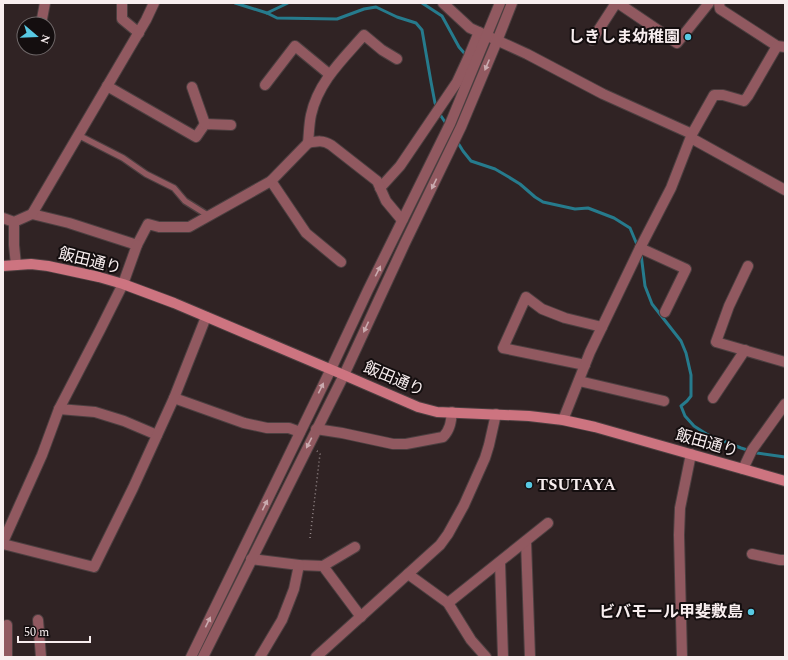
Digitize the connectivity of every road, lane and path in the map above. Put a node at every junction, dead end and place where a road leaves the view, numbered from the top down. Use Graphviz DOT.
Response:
graph roads {
  1 [pos="46,3"];
  2 [pos="122,3"];
  3 [pos="154,3"];
  4 [pos="443,3"];
  5 [pos="500,3"];
  6 [pos="512,3"];
  7 [pos="617,3"];
  8 [pos="709,3"];
  9 [pos="719,6"];
  10 [pos="43,16"];
  11 [pos="139,33"];
  12 [pos="483,34"];
  13 [pos="592,40"];
  14 [pos="497,41"];
  15 [pos="781,47"];
  16 [pos="397,60"];
  17 [pos="329,74"];
  18 [pos="265,85"];
  19 [pos="107,86"];
  20 [pos="192,87"];
  21 [pos="205,124"];
  22 [pos="230,125"];
  23 [pos="78,135"];
  24 [pos="692,136"];
  25 [pos="308,143"];
  26 [pos="271,181"];
  27 [pos="380,188"];
  28 [pos="785,190"];
  29 [pos="32,214"];
  30 [pos="209,216"];
  31 [pos="3,218"];
  32 [pos="404,219"];
  33 [pos="14,222"];
  34 [pos="136,245"];
  35 [pos="640,248"];
  36 [pos="341,262"];
  37 [pos="16,265"];
  38 [pos="3,266"];
  39 [pos="748,266"];
  40 [pos="123,284"];
  41 [pos="665,312"];
  42 [pos="206,317"];
  43 [pos="602,327"];
  44 [pos="745,350"];
  45 [pos="785,362"];
  46 [pos="585,365"];
  47 [pos="330,369"];
  48 [pos="344,375"];
  49 [pos="579,381"];
  50 [pos="174,398"];
  51 [pos="713,398"];
  52 [pos="664,401"];
  53 [pos="785,404"];
  54 [pos="59,409"];
  55 [pos="452,412"];
  56 [pos="496,414"];
  57 [pos="563,420"];
  58 [pos="316,429"];
  59 [pos="300,432"];
  60 [pos="157,435"];
  61 [pos="308,444"];
  62 [pos="692,454"];
  63 [pos="743,469"];
  64 [pos="785,482"];
  65 [pos="548,523"];
  66 [pos="310,538"];
  67 [pos="526,541"];
  68 [pos="3,543"];
  69 [pos="355,547"];
  70 [pos="752,554"];
  71 [pos="251,559"];
  72 [pos="785,560"];
  73 [pos="500,562"];
  74 [pos="299,564"];
  75 [pos="323,566"];
  76 [pos="408,574"];
  77 [pos="448,603"];
  78 [pos="361,617"];
  79 [pos="38,620"];
  80 [pos="7,625"];
  81 [pos="7,657"];
  82 [pos="41,657"];
  83 [pos="191,657"];
  84 [pos="203,657"];
  85 [pos="260,657"];
  86 [pos="316,657"];
  87 [pos="486,657"];
  88 [pos="503,657"];
  89 [pos="530,657"];
  90 [pos="682,657"];
  1 -- 10 [label="street"];
  2 -- 11 [label="street"];
  3 -- 11 [label="street"];
  4 -- 12 [label="street"];
  5 -- 12 [label="street"];
  6 -- 14 [label="street"];
  7 -- 8 [label="street"];
  7 -- 13 [label="street"];
  8 -- 9 [label="street"];
  9 -- 15 [label="street"];
  11 -- 19 [label="street"];
  12 -- 14 [label="street"];
  12 -- 27 [label="street"];
  12 -- 32 [label="street"];
  14 -- 24 [label="street"];
  14 -- 48 [label="street, one-way"];
  15 -- 24 [label="street"];
  16 -- 17 [label="street"];
  17 -- 18 [label="street"];
  17 -- 25 [label="street"];
  19 -- 21 [label="street"];
  19 -- 23 [label="street"];
  20 -- 21 [label="street"];
  21 -- 22 [label="street"];
  23 -- 29 [label="street"];
  23 -- 30 [label="lane"];
  24 -- 28 [label="street"];
  24 -- 35 [label="street"];
  25 -- 26 [label="street"];
  25 -- 27 [label="street"];
  26 -- 30 [label="street"];
  26 -- 36 [label="street"];
  27 -- 32 [label="street"];
  29 -- 33 [label="street"];
  29 -- 34 [label="street"];
  30 -- 34 [label="street"];
  31 -- 33 [label="street"];
  47 -- 32 [label="street, one-way"];
  33 -- 37 [label="street"];
  34 -- 40 [label="street"];
  35 -- 41 [label="street"];
  35 -- 43 [label="street"];
  37 -- 38 [label="main road, 飯田通り"];
  37 -- 40 [label="main road, 飯田通り"];
  39 -- 44 [label="street"];
  40 -- 42 [label="main road, 飯田通り"];
  40 -- 54 [label="street"];
  42 -- 47 [label="main road, 飯田通り"];
  42 -- 50 [label="street"];
  43 -- 46 [label="street"];
  43 -- 46 [label="street"];
  44 -- 45 [label="street"];
  44 -- 51 [label="street"];
  46 -- 49 [label="street"];
  47 -- 48 [label="main road, 飯田通り"];
  59 -- 47 [label="street, one-way"];
  48 -- 55 [label="main road, 飯田通り"];
  48 -- 58 [label="street"];
  49 -- 52 [label="street"];
  49 -- 57 [label="street"];
  50 -- 59 [label="street"];
  50 -- 60 [label="street"];
  53 -- 63 [label="street"];
  54 -- 60 [label="street"];
  54 -- 68 [label="street"];
  55 -- 56 [label="main road, 飯田通り"];
  55 -- 58 [label="street"];
  56 -- 57 [label="main road, 飯田通り"];
  56 -- 76 [label="street"];
  57 -- 62 [label="main road, 飯田通り"];
  58 -- 61 [label="street, one-way"];
  83 -- 59 [label="street, one-way"];
  60 -- 68 [label="street"];
  61 -- 66 [label="path"];
  61 -- 71 [label="street"];
  62 -- 63 [label="main road, 飯田通り"];
  62 -- 90 [label="street"];
  63 -- 64 [label="main road, 飯田通り"];
  65 -- 67 [label="street"];
  67 -- 73 [label="street"];
  67 -- 89 [label="street"];
  69 -- 75 [label="street"];
  70 -- 72 [label="street"];
  71 -- 74 [label="street"];
  71 -- 84 [label="street"];
  73 -- 77 [label="street"];
  73 -- 88 [label="street"];
  74 -- 75 [label="street"];
  74 -- 85 [label="street"];
  75 -- 78 [label="street"];
  76 -- 77 [label="street"];
  76 -- 78 [label="street"];
  77 -- 87 [label="street"];
  78 -- 86 [label="street"];
  79 -- 82 [label="street"];
  80 -- 81 [label="street"];
}
